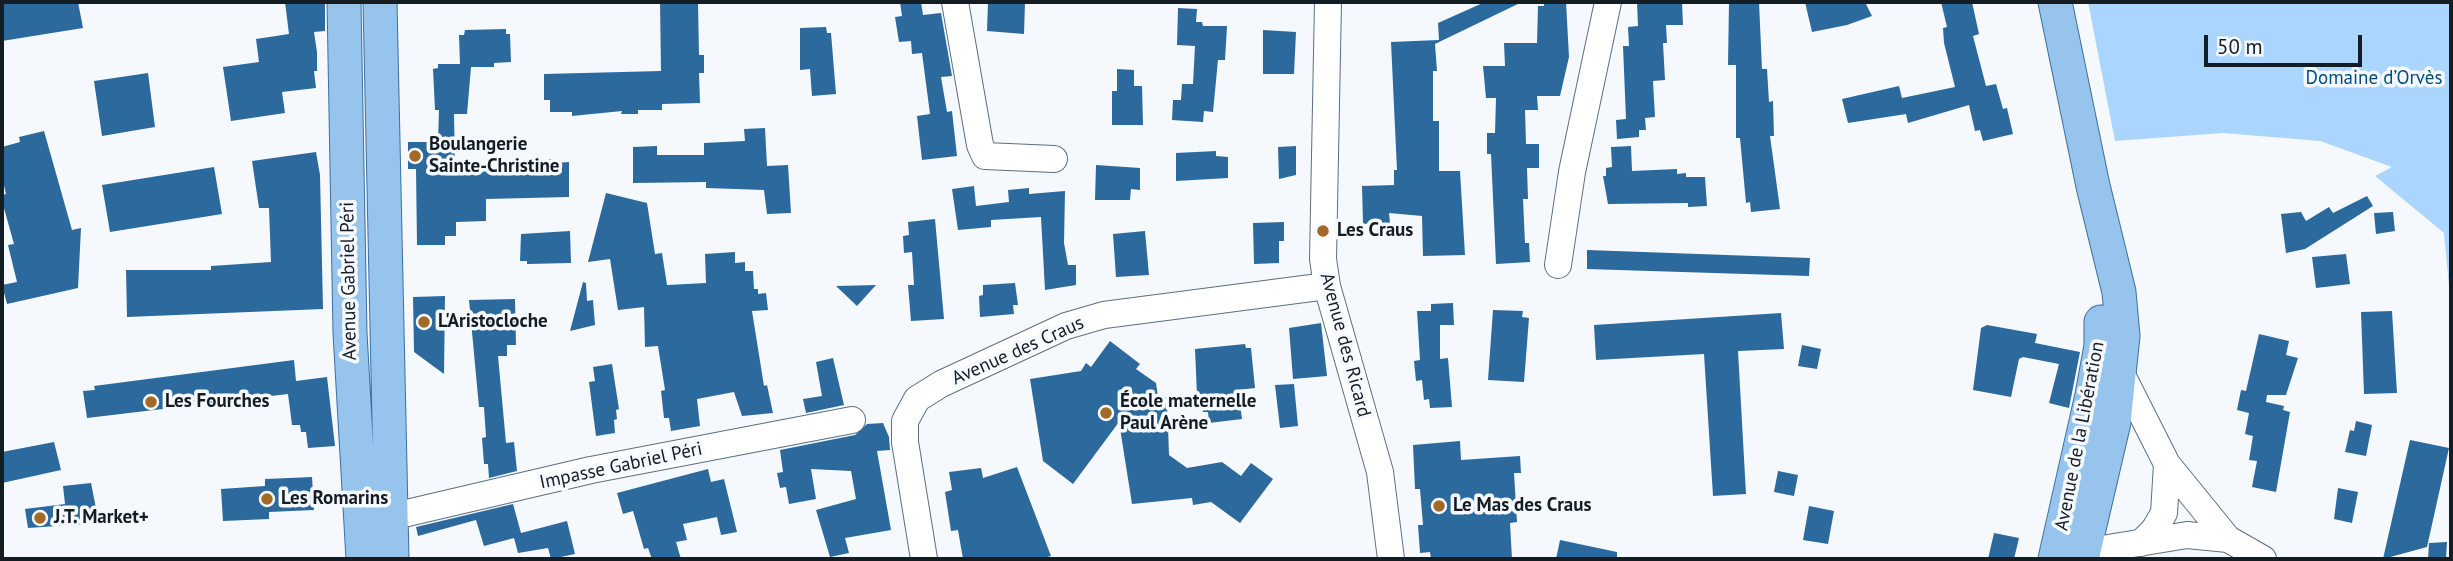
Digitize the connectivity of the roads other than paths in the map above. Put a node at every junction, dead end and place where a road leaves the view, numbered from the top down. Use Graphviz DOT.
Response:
graph roads {
  1 [pos="344,2"];
  2 [pos="380,2"];
  3 [pos="955,2"];
  4 [pos="1328,2"];
  5 [pos="1608,2"];
  6 [pos="2055,2"];
  7 [pos="1054,159"];
  8 [pos="2093,186"];
  9 [pos="1558,265"];
  10 [pos="1327,286"];
  11 [pos="2120,371"];
  12 [pos="852,420"];
  13 [pos="2114,422"];
  14 [pos="2078,453"];
  15 [pos="2161,453"];
  16 [pos="390,517"];
  17 [pos="2228,539"];
  18 [pos="2141,543"];
  19 [pos="2093,553"];
  20 [pos="363,559"];
  21 [pos="392,559"];
  22 [pos="924,559"];
  23 [pos="1391,559"];
  24 [pos="2055,559"];
  25 [pos="2263,559"];
  1 -- 20 [label="main road, Avenue Gabriel Péri"];
  2 -- 16 [label="main road, Avenue Gabriel Péri"];
  3 -- 7 [label="street"];
  4 -- 10 [label="street, Avenue des Ricard"];
  5 -- 9 [label="street"];
  6 -- 8 [label="main road, Avenue de la Libération"];
  8 -- 11 [label="main road, Avenue de la Libération"];
  8 -- 14 [label="main road, Avenue de la Libération"];
  10 -- 22 [label="street, Avenue des Craus"];
  10 -- 23 [label="street, Avenue des Ricard"];
  11 -- 13 [label="main road, Avenue de la Libération"];
  11 -- 15 [label="street"];
  12 -- 16 [label="street, Impasse Gabriel Péri"];
  13 -- 14 [label="street"];
  13 -- 15 [label="street"];
  13 -- 19 [label="main road, Avenue de la Libération"];
  14 -- 19 [label="street"];
  14 -- 24 [label="main road, Avenue de la Libération"];
  15 -- 17 [label="street"];
  15 -- 18 [label="street"];
  16 -- 21 [label="main road, Avenue Gabriel Péri"];
  17 -- 18 [label="street"];
  17 -- 25 [label="street"];
  18 -- 19 [label="street"];
}
